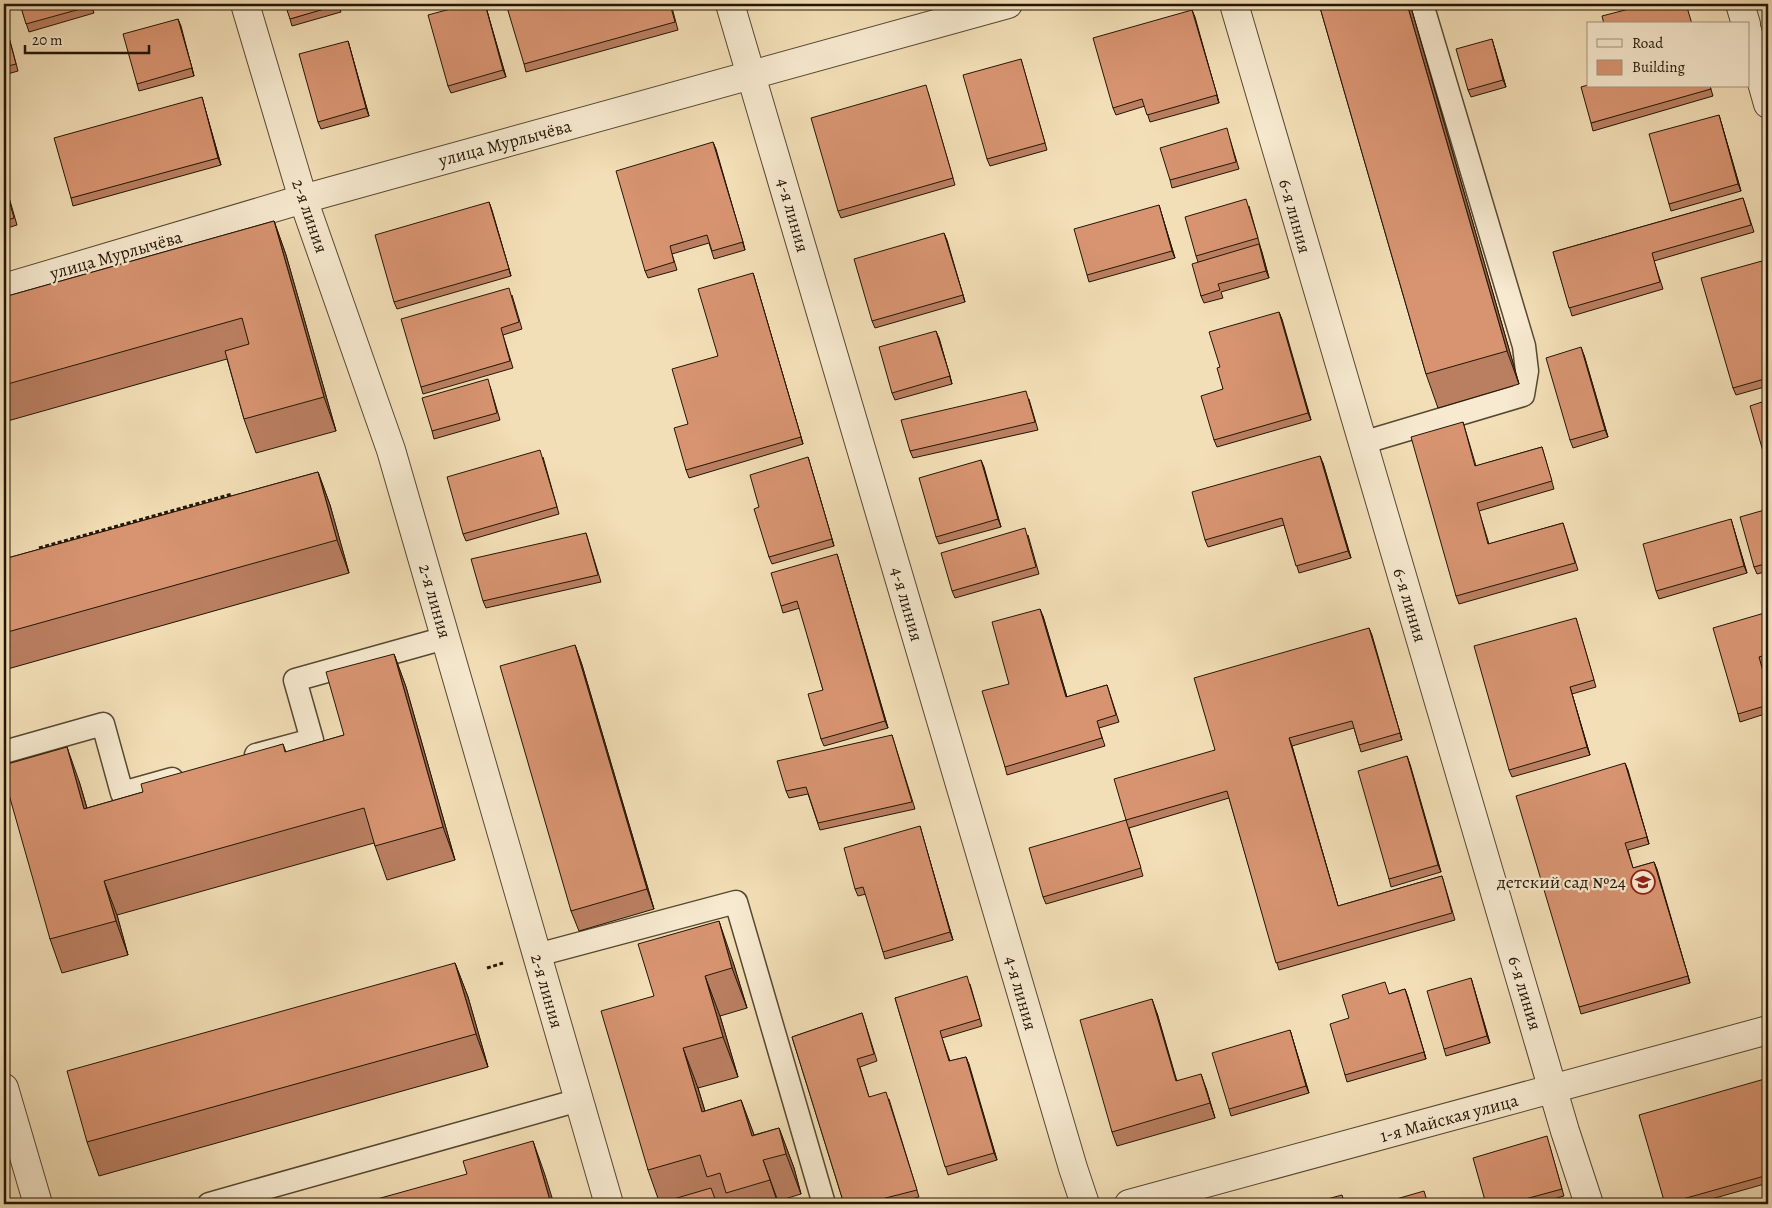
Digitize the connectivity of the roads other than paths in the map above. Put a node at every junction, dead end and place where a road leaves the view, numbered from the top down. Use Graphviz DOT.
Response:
graph roads {
  1 [pos="245,4"];
  2 [pos="730,4"];
  3 [pos="1008,4"];
  4 [pos="1234,4"];
  5 [pos="1422,4"];
  6 [pos="1740,4"];
  7 [pos="1745,22"];
  8 [pos="1750,40"];
  9 [pos="752,75"];
  10 [pos="1768,104"];
  11 [pos="303,199"];
  12 [pos="4,288"];
  13 [pos="1362,443"];
  14 [pos="445,638"];
  15 [pos="4,752"];
  16 [pos="236,761"];
  17 [pos="189,774"];
  18 [pos="537,955"];
  19 [pos="1768,1030"];
  20 [pos="4,1088"];
  21 [pos="1553,1089"];
  22 [pos="579,1100"];
  23 [pos="38,1204"];
  24 [pos="209,1204"];
  25 [pos="609,1204"];
  26 [pos="824,1204"];
  27 [pos="1084,1204"];
  28 [pos="1129,1204"];
  29 [pos="1589,1204"];
  1 -- 11 [label="street, 2-я линия"];
  2 -- 9 [label="street, 4-я линия"];
  3 -- 9 [label="street, улица Мурлычёва"];
  4 -- 13 [label="street, 6-я линия"];
  5 -- 13 [label="lane"];
  6 -- 7 [label="street"];
  8 -- 10 [label="street"];
  9 -- 11 [label="street, улица Мурлычёва"];
  9 -- 27 [label="street, 4-я линия"];
  11 -- 12 [label="street, улица Мурлычёва"];
  11 -- 14 [label="street, 2-я линия"];
  13 -- 21 [label="street, 6-я линия"];
  14 -- 16 [label="lane"];
  14 -- 18 [label="street, 2-я линия"];
  15 -- 17 [label="lane"];
  18 -- 22 [label="street, 2-я линия"];
  18 -- 26 [label="lane"];
  19 -- 21 [label="street, 1-я Майская улица"];
  20 -- 23 [label="street"];
  21 -- 28 [label="street, 1-я Майская улица"];
  21 -- 29 [label="street, 6-я линия"];
  22 -- 24 [label="lane"];
  22 -- 25 [label="street, 2-я линия"];
}
